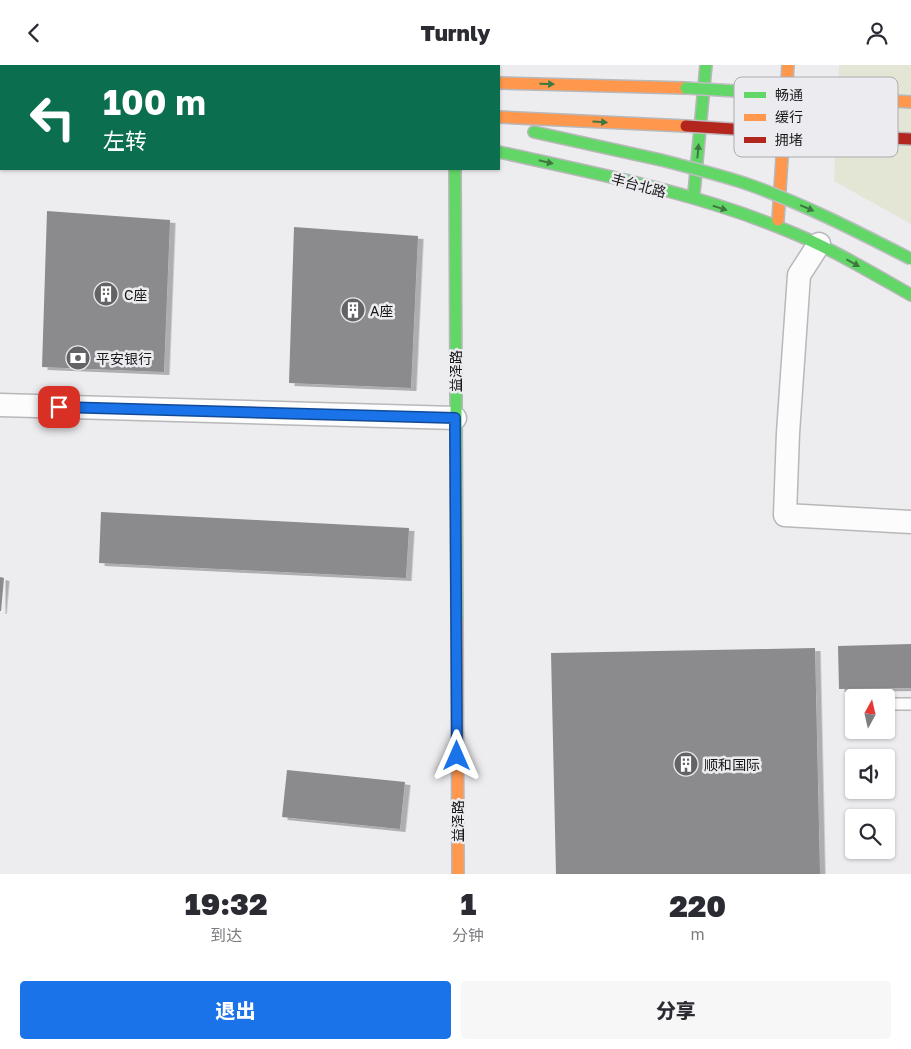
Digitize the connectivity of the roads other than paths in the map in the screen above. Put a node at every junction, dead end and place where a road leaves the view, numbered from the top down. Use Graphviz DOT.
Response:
graph roads {
  1 [pos="706,65"];
  2 [pos="500,83"];
  3 [pos="734,91"];
  4 [pos="898,101"];
  5 [pos="911,102"];
  6 [pos="500,117"];
  7 [pos="500,124"];
  8 [pos="734,130"];
  9 [pos="898,138"];
  10 [pos="911,139"];
  11 [pos="500,152"];
  12 [pos="782,157"];
  13 [pos="455,170"];
  14 [pos="694,199"];
  15 [pos="777,226"];
  16 [pos="819,244"];
  17 [pos="911,259"];
  18 [pos="911,295"];
  19 [pos="0,405"];
  20 [pos="455,418"];
  21 [pos="911,522"];
  22 [pos="911,703"];
  23 [pos="895,704"];
  24 [pos="458,874"];
  14 -- 1 [label="main road, one-way"];
  2 -- 3 [label="main road, one-way, bridge"];
  4 -- 5 [label="main road, one-way, bridge"];
  6 -- 8 [label="main road, one-way, bridge"];
  7 -- 17 [label="main road, one-way, bridge"];
  9 -- 10 [label="main road, one-way, bridge"];
  11 -- 14 [label="main road, 丰台北路, one-way"];
  12 -- 15 [label="main road"];
  13 -- 20 [label="main road, 益泽路"];
  14 -- 15 [label="main road, 丰台北路, one-way"];
  15 -- 16 [label="main road, 丰台北路"];
  16 -- 18 [label="main road, 丰台北路, one-way"];
  16 -- 21 [label="street"];
  19 -- 20 [label="street"];
  20 -- 24 [label="main road, 益泽路"];
  22 -- 23 [label="lane"];
}
